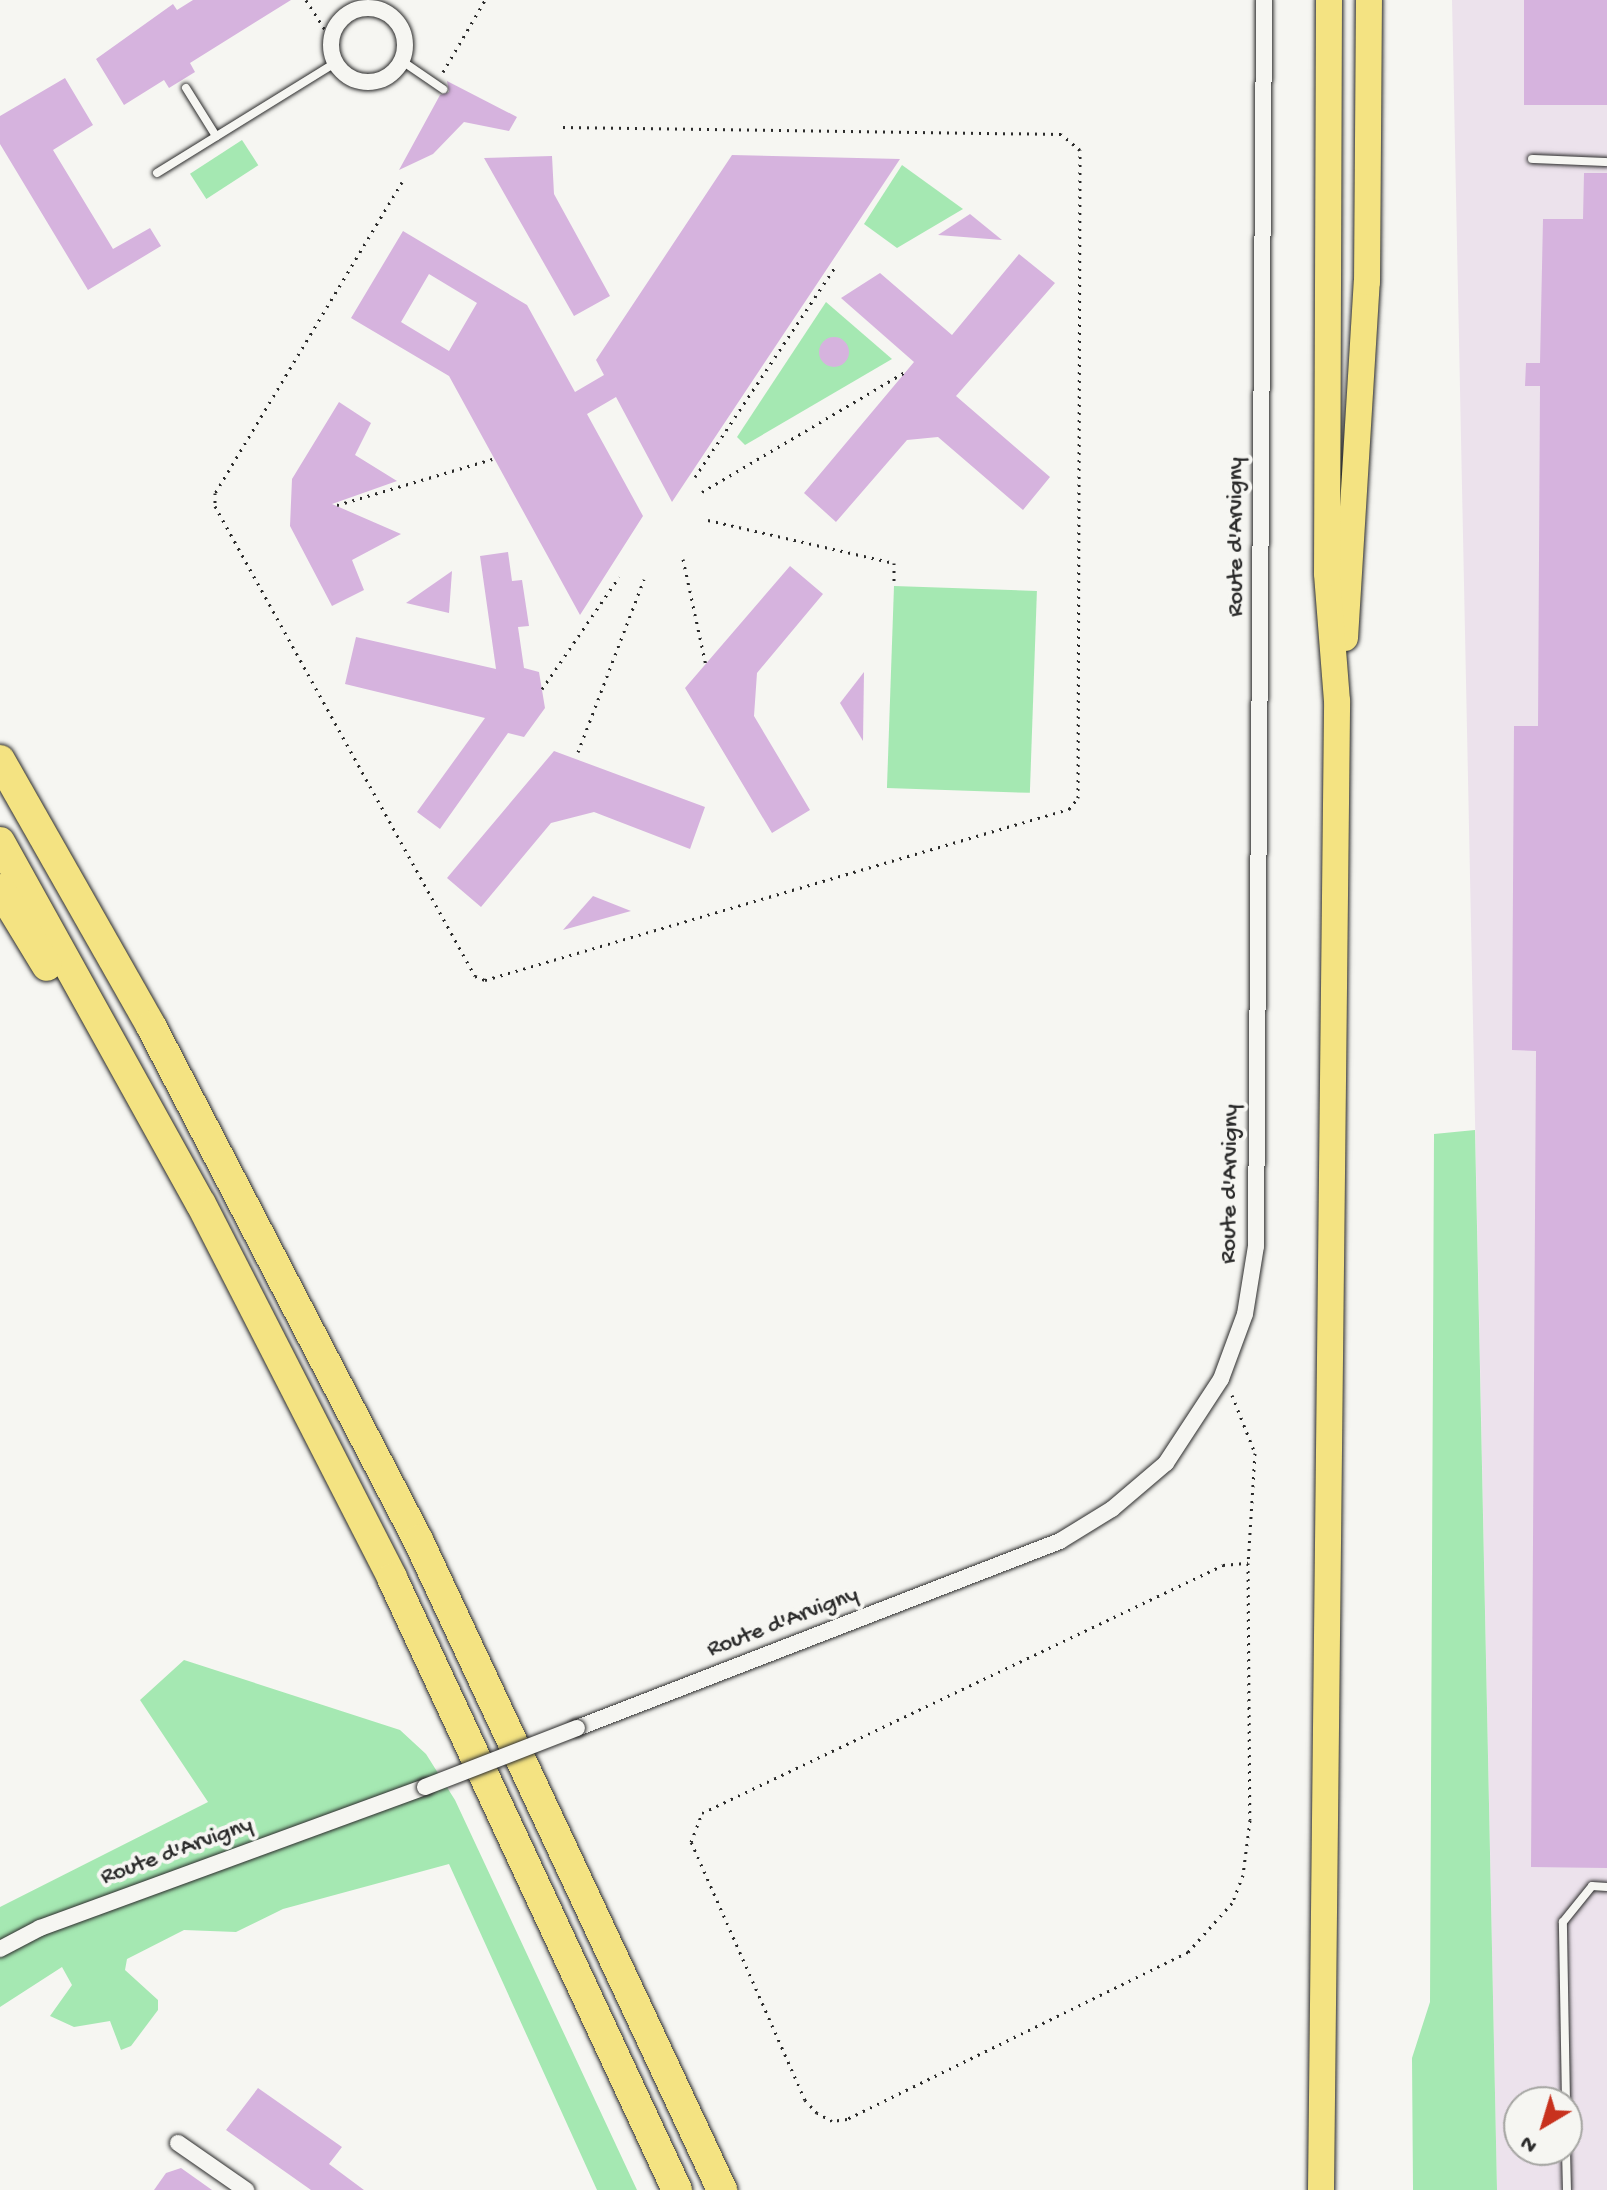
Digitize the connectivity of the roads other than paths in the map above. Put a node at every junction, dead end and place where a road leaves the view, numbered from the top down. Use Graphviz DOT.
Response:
graph roads {
  1 [pos="1264,0"];
  2 [pos="1329,0"];
  3 [pos="1369,0"];
  4 [pos="390,6"];
  5 [pos="402,61"];
  6 [pos="335,63"];
  7 [pos="186,88"];
  8 [pos="443,89"];
  9 [pos="216,136"];
  10 [pos="1532,159"];
  11 [pos="1607,162"];
  12 [pos="157,173"];
  13 [pos="1337,701"];
  14 [pos="0,760"];
  15 [pos="0,842"];
  16 [pos="0,889"];
  17 [pos="119,1056"];
  18 [pos="1607,1887"];
  19 [pos="0,1949"];
  20 [pos="1566,2086"];
  21 [pos="178,2143"];
  22 [pos="1566,2166"];
  23 [pos="246,2190"];
  24 [pos="677,2190"];
  25 [pos="722,2190"];
  26 [pos="1321,2190"];
  27 [pos="1567,2190"];
  1 -- 19 [label="street, Route d'Arvigny, bridge"];
  2 -- 13 [label="main road"];
  3 -- 13 [label="main road"];
  4 -- 5 [label="street"];
  4 -- 6 [label="street"];
  5 -- 6 [label="street"];
  5 -- 8 [label="lane"];
  6 -- 9 [label="lane"];
  7 -- 9 [label="lane"];
  9 -- 12 [label="lane"];
  10 -- 11 [label="lane"];
  13 -- 26 [label="main road"];
  14 -- 25 [label="highway"];
  15 -- 17 [label="highway"];
  16 -- 17 [label="highway"];
  17 -- 24 [label="highway"];
  18 -- 20 [label="lane"];
  21 -- 23 [label="street"];
  22 -- 27 [label="lane"];
}
